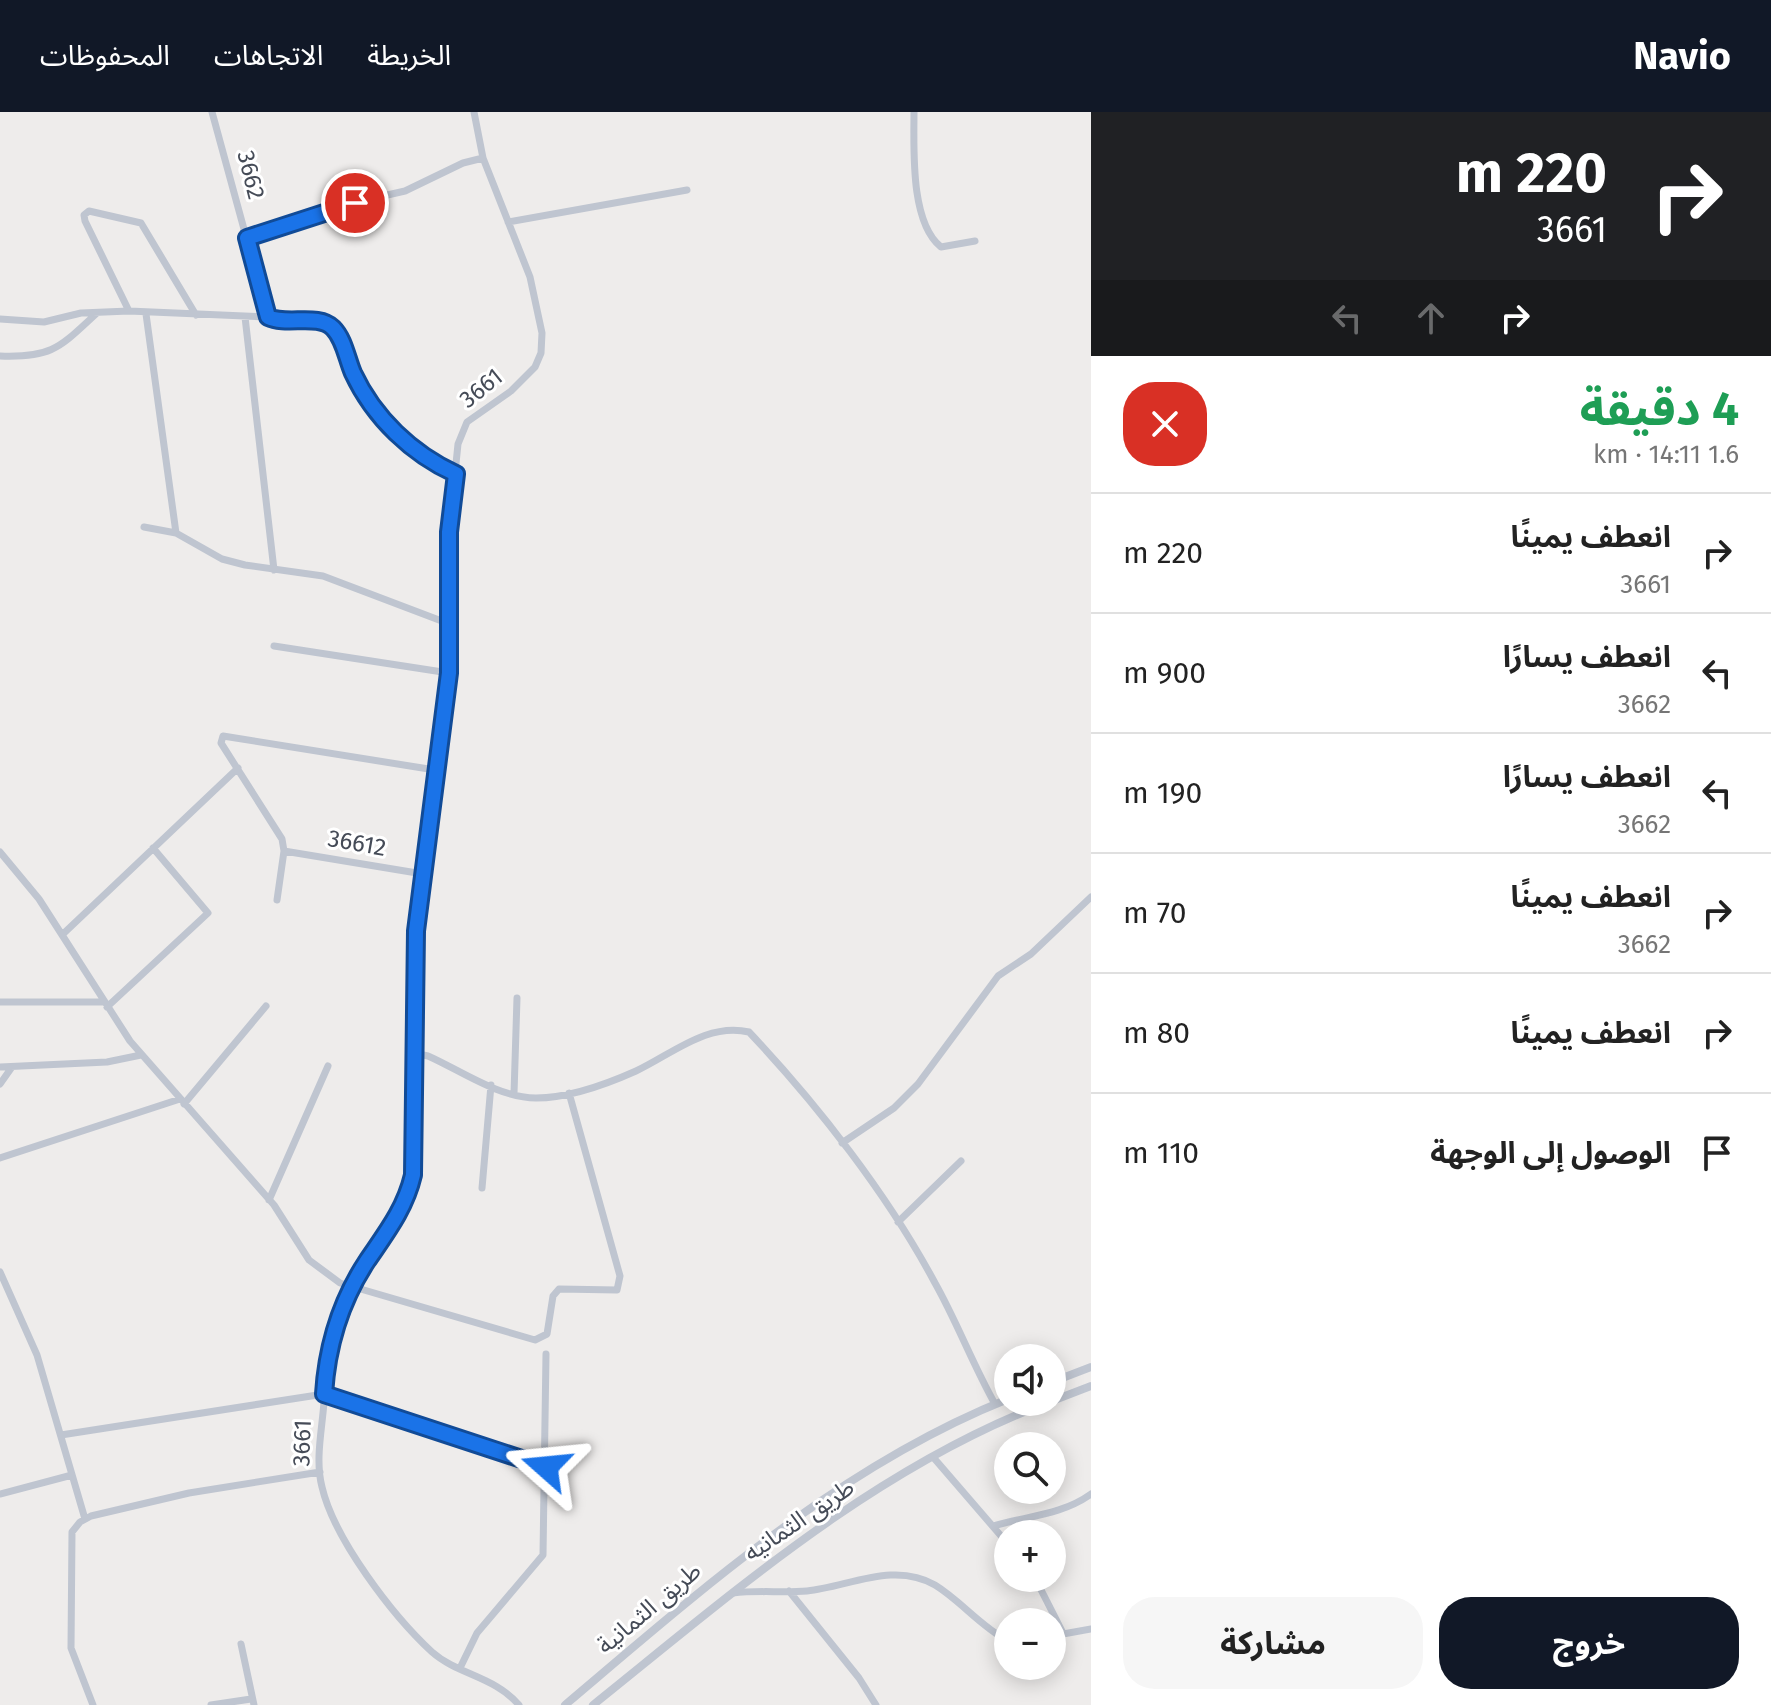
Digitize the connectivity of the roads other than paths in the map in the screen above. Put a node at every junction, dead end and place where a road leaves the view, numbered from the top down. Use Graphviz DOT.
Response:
graph roads {
  1 [pos="212,112"];
  2 [pos="474,112"];
  3 [pos="914,112"];
  4 [pos="483,158"];
  5 [pos="687,190"];
  6 [pos="508,222"];
  7 [pos="247,238"];
  8 [pos="975,241"];
  9 [pos="129,311"];
  10 [pos="97,313"];
  11 [pos="146,314"];
  12 [pos="196,315"];
  13 [pos="245,317"];
  14 [pos="268,317"];
  15 [pos="0,319"];
  16 [pos="0,356"];
  17 [pos="456,474"];
  18 [pos="144,527"];
  19 [pos="176,533"];
  20 [pos="274,570"];
  21 [pos="447,623"];
  22 [pos="274,646"];
  23 [pos="449,673"];
  24 [pos="238,768"];
  25 [pos="435,770"];
  26 [pos="153,848"];
  27 [pos="284,851"];
  28 [pos="0,852"];
  29 [pos="423,874"];
  30 [pos="1091,897"];
  31 [pos="277,900"];
  32 [pos="63,934"];
  33 [pos="517,998"];
  34 [pos="0,1002"];
  35 [pos="106,1004"];
  36 [pos="266,1006"];
  37 [pos="414,1053"];
  38 [pos="141,1055"];
  39 [pos="328,1066"];
  40 [pos="0,1067"];
  41 [pos="12,1067"];
  42 [pos="0,1084"];
  43 [pos="491,1085"];
  44 [pos="569,1093"];
  45 [pos="514,1094"];
  46 [pos="182,1102"];
  47 [pos="842,1143"];
  48 [pos="0,1158"];
  49 [pos="961,1161"];
  50 [pos="482,1188"];
  51 [pos="269,1200"];
  52 [pos="898,1222"];
  53 [pos="0,1272"];
  54 [pos="352,1285"];
  55 [pos="546,1354"];
  56 [pos="1091,1367"];
  57 [pos="1066,1377"];
  58 [pos="1091,1386"];
  59 [pos="324,1394"];
  60 [pos="1066,1396"];
  61 [pos="994,1402"];
  62 [pos="994,1405"];
  63 [pos="1021,1416"];
  64 [pos="61,1435"];
  65 [pos="933,1457"];
  66 [pos="546,1467"];
  67 [pos="320,1472"];
  68 [pos="72,1475"];
  69 [pos="0,1494"];
  70 [pos="1091,1494"];
  71 [pos="85,1519"];
  72 [pos="993,1526"];
  73 [pos="789,1591"];
  74 [pos="729,1593"];
  75 [pos="1091,1629"];
  76 [pos="1066,1633"];
  77 [pos="994,1635"];
  78 [pos="241,1644"];
  79 [pos="460,1668"];
  80 [pos="253,1702"];
  81 [pos="93,1705"];
  82 [pos="211,1705"];
  83 [pos="519,1705"];
  84 [pos="565,1705"];
  85 [pos="593,1705"];
  86 [pos="876,1705"];
  1 -- 7 [label="street, 3662"];
  2 -- 4 [label="street, 3661"];
  3 -- 8 [label="street"];
  4 -- 6 [label="street, 3661"];
  4 -- 7 [label="street"];
  5 -- 6 [label="street"];
  6 -- 17 [label="street, 3661"];
  7 -- 14 [label="street, 3662"];
  9 -- 10 [label="street"];
  9 -- 11 [label="street"];
  9 -- 12 [label="street"];
  10 -- 15 [label="street"];
  10 -- 16 [label="street"];
  11 -- 12 [label="street"];
  11 -- 19 [label="street"];
  12 -- 13 [label="street"];
  13 -- 14 [label="street"];
  13 -- 20 [label="street"];
  14 -- 17 [label="street"];
  17 -- 21 [label="street, 3661"];
  18 -- 19 [label="street"];
  19 -- 20 [label="street"];
  20 -- 21 [label="street"];
  21 -- 23 [label="street, 3661"];
  22 -- 23 [label="street"];
  23 -- 25 [label="street, 3661"];
  24 -- 25 [label="street"];
  24 -- 26 [label="street"];
  24 -- 27 [label="street"];
  25 -- 29 [label="street, 3661"];
  26 -- 32 [label="street"];
  26 -- 35 [label="street"];
  27 -- 29 [label="street, 36612"];
  27 -- 31 [label="street"];
  28 -- 32 [label="street"];
  29 -- 37 [label="street, 3661"];
  30 -- 47 [label="street"];
  32 -- 35 [label="street"];
  33 -- 45 [label="street"];
  34 -- 35 [label="street"];
  35 -- 38 [label="street"];
  36 -- 46 [label="street"];
  37 -- 43 [label="street"];
  37 -- 54 [label="street, 3661"];
  38 -- 41 [label="street"];
  38 -- 46 [label="street"];
  39 -- 51 [label="street"];
  40 -- 41 [label="street"];
  41 -- 42 [label="street"];
  43 -- 45 [label="street"];
  43 -- 50 [label="street"];
  44 -- 45 [label="street"];
  44 -- 47 [label="street"];
  44 -- 54 [label="street"];
  46 -- 48 [label="street"];
  46 -- 51 [label="street"];
  47 -- 52 [label="street"];
  49 -- 52 [label="street"];
  51 -- 54 [label="street"];
  52 -- 61 [label="street"];
  53 -- 64 [label="street"];
  54 -- 59 [label="street, 3661"];
  55 -- 66 [label="street"];
  56 -- 57 [label="street"];
  58 -- 60 [label="street, طريق الثمانيه"];
  59 -- 64 [label="street"];
  59 -- 66 [label="street"];
  59 -- 67 [label="street, 3661"];
  62 -- 84 [label="street, طريق الثمانية"];
  63 -- 65 [label="street, طريق الثمانيه"];
  64 -- 68 [label="street"];
  65 -- 72 [label="street"];
  65 -- 74 [label="street, طريق الثمانيه"];
  66 -- 79 [label="street"];
  67 -- 71 [label="street"];
  67 -- 79 [label="street, 3661"];
  68 -- 69 [label="street"];
  68 -- 71 [label="street"];
  70 -- 72 [label="street"];
  71 -- 81 [label="street"];
  73 -- 74 [label="street"];
  73 -- 77 [label="street"];
  73 -- 86 [label="street"];
  74 -- 85 [label="street, طريق الثمانيه"];
  75 -- 76 [label="street"];
  78 -- 80 [label="street"];
  79 -- 83 [label="street, 3661"];
  80 -- 82 [label="street"];
}
